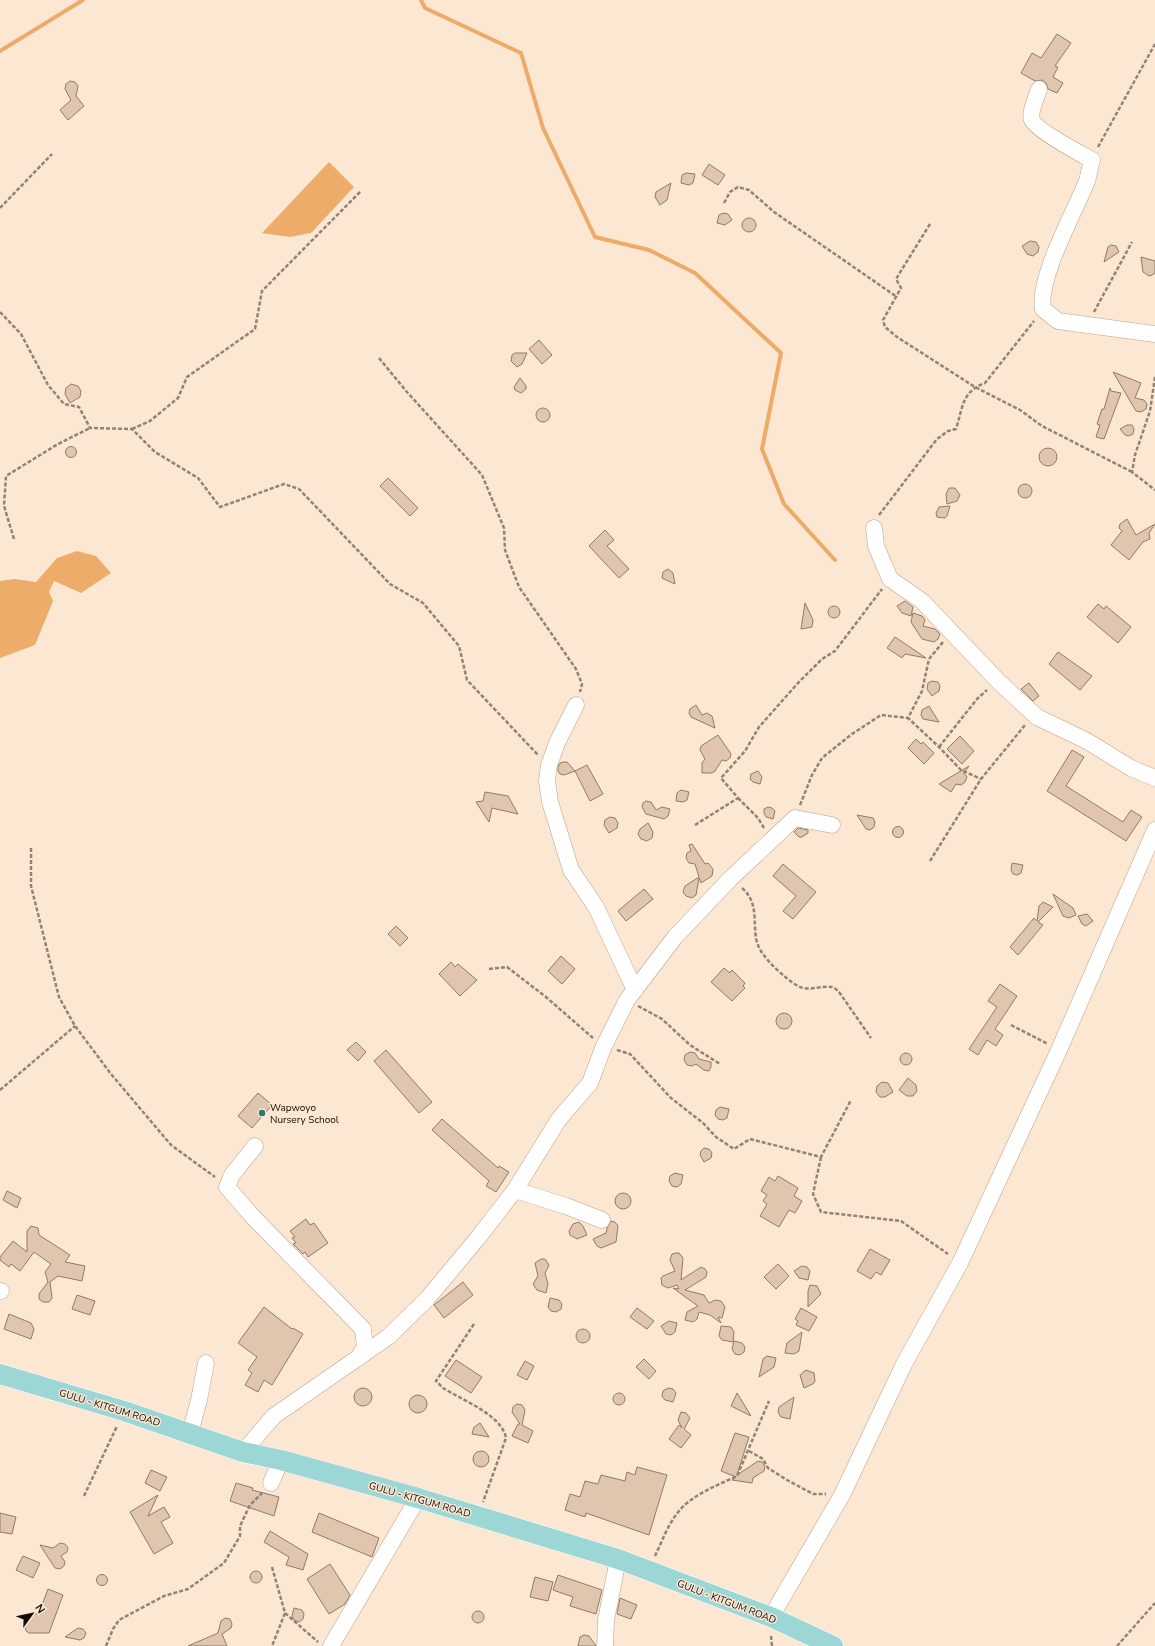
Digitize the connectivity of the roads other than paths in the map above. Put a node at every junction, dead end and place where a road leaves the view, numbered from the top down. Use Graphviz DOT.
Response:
graph roads {
  1 [pos="1039,89"];
  2 [pos="1155,334"];
  3 [pos="874,528"];
  4 [pos="576,706"];
  5 [pos="1155,778"];
  6 [pos="832,825"];
  7 [pos="1155,830"];
  8 [pos="631,995"];
  9 [pos="255,1146"];
  10 [pos="515,1190"];
  11 [pos="602,1220"];
  12 [pos="356,1359"];
  13 [pos="206,1363"];
  14 [pos="0,1374"];
  15 [pos="190,1433"];
  16 [pos="243,1452"];
  17 [pos="281,1460"];
  18 [pos="272,1482"];
  19 [pos="418,1498"];
  20 [pos="618,1560"];
  21 [pos="771,1617"];
  22 [pos="332,1646"];
  23 [pos="605,1646"];
  24 [pos="833,1646"];
  1 -- 2 [label="street"];
  3 -- 5 [label="street"];
  4 -- 8 [label="street"];
  6 -- 8 [label="street"];
  7 -- 21 [label="street"];
  8 -- 10 [label="street"];
  9 -- 12 [label="street"];
  10 -- 11 [label="street"];
  10 -- 12 [label="street"];
  12 -- 16 [label="street"];
  13 -- 15 [label="street"];
  14 -- 15 [label="main road, GULU - KITGUM ROAD"];
  15 -- 16 [label="main road, GULU - KITGUM ROAD"];
  16 -- 17 [label="main road, GULU - KITGUM ROAD"];
  17 -- 18 [label="street"];
  17 -- 19 [label="main road, GULU - KITGUM ROAD"];
  19 -- 20 [label="main road, GULU - KITGUM ROAD"];
  19 -- 22 [label="street"];
  20 -- 21 [label="main road, GULU - KITGUM ROAD"];
  20 -- 23 [label="street"];
  21 -- 24 [label="main road, GULU - KITGUM ROAD"];
}
